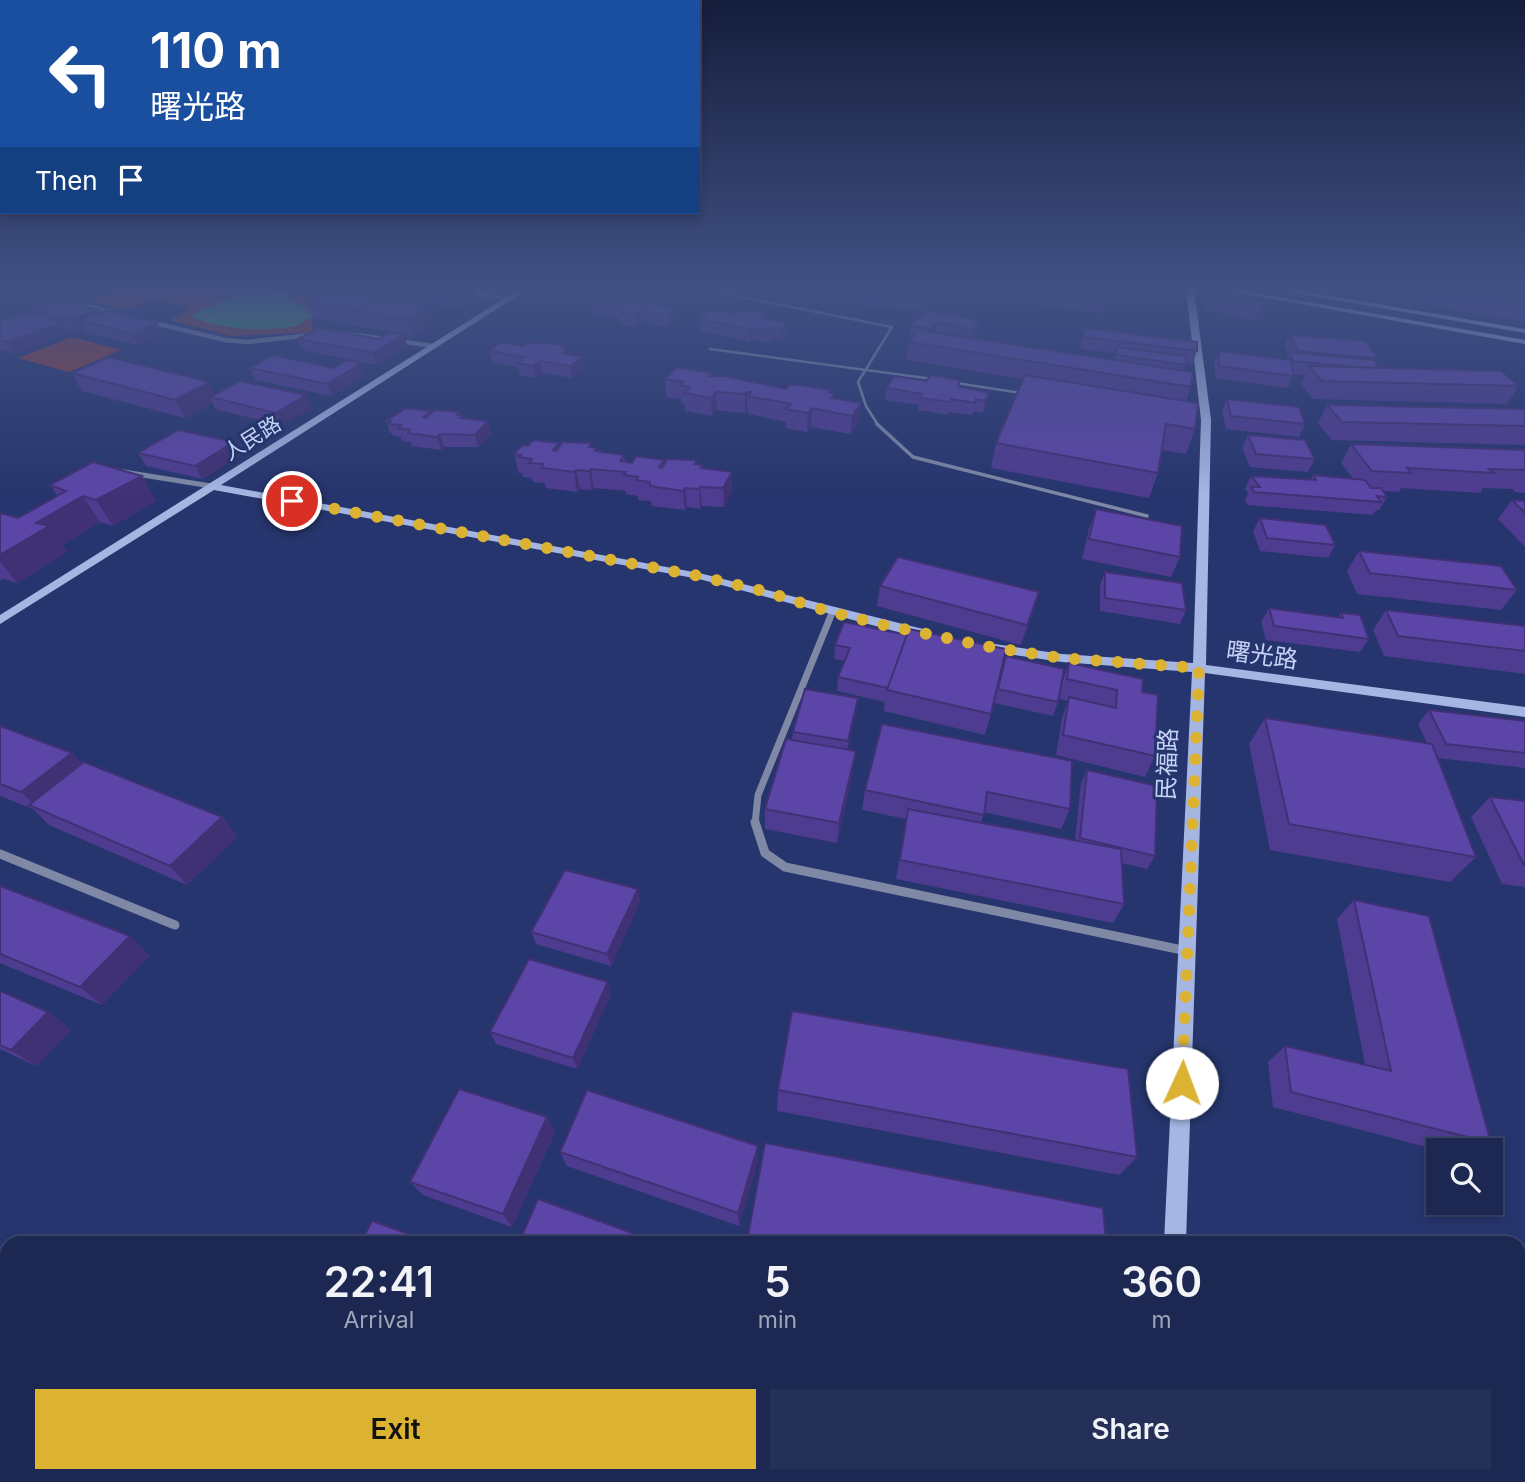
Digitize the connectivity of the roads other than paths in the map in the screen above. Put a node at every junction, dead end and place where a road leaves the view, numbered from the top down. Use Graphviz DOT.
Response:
graph roads {
  1 [pos="414,358"];
  2 [pos="782,358"];
  3 [pos="874,358"];
  4 [pos="1199,358"];
  5 [pos="868,369"];
  6 [pos="936,380"];
  7 [pos="949,382"];
  8 [pos="1030,394"];
  9 [pos="108,475"];
  10 [pos="211,486"];
  11 [pos="1147,516"];
  12 [pos="832,613"];
  13 [pos="0,620"];
  14 [pos="946,638"];
  15 [pos="971,643"];
  16 [pos="1199,668"];
  17 [pos="1525,712"];
  18 [pos="0,854"];
  19 [pos="175,925"];
  20 [pos="1188,951"];
  21 [pos="1175,1236"];
  1 -- 10 [label="street, 人民路"];
  2 -- 5 [label="lane"];
  3 -- 5 [label="lane"];
  4 -- 16 [label="street, 民福路"];
  5 -- 6 [label="lane"];
  5 -- 11 [label="lane"];
  7 -- 8 [label="lane"];
  9 -- 10 [label="street"];
  10 -- 12 [label="street"];
  10 -- 13 [label="street, 人民路"];
  12 -- 14 [label="street"];
  12 -- 20 [label="street"];
  15 -- 16 [label="street, 曙光路"];
  16 -- 17 [label="street, 曙光路"];
  16 -- 20 [label="street, 民福路"];
  18 -- 19 [label="street"];
  20 -- 21 [label="street, 民福路"];
}
